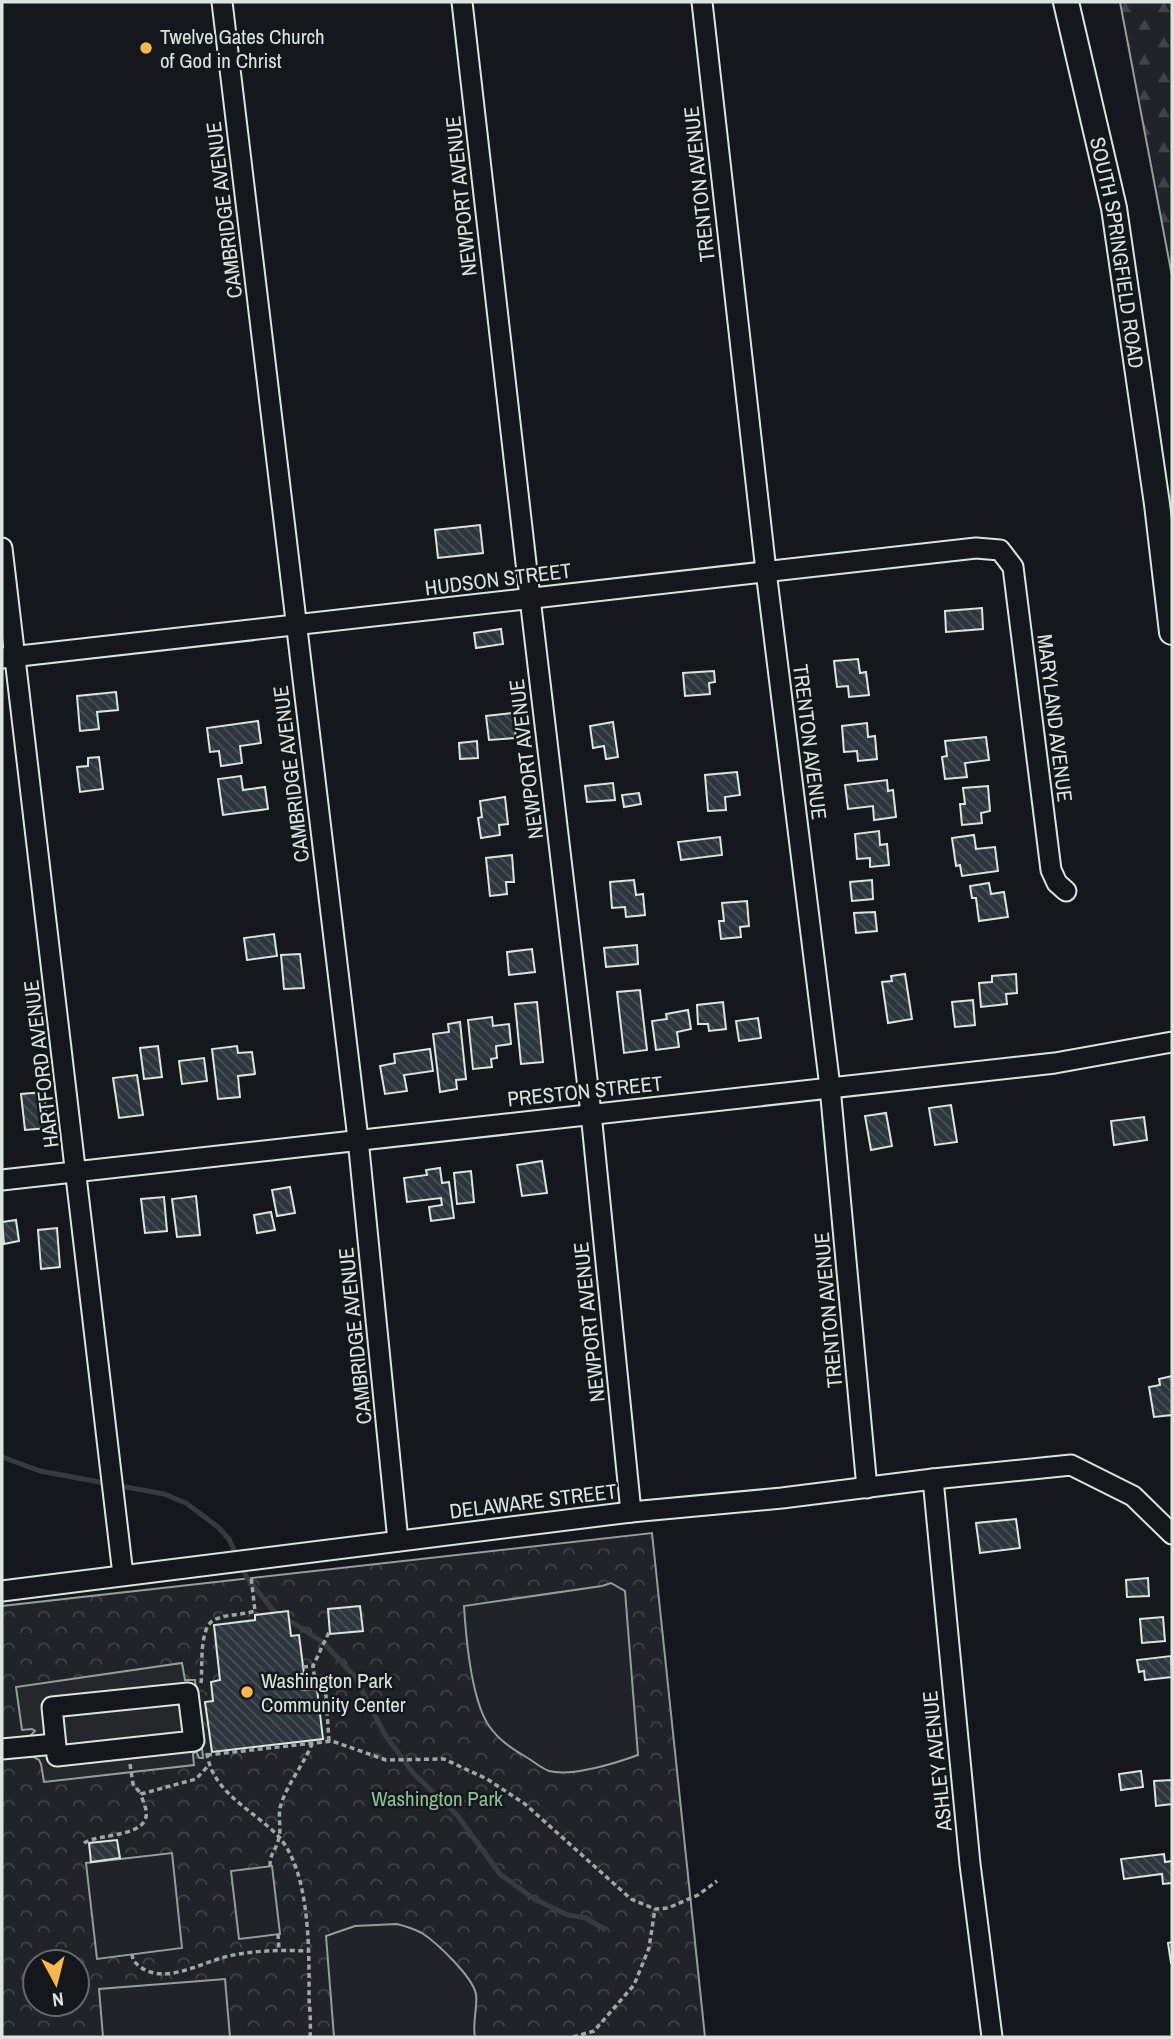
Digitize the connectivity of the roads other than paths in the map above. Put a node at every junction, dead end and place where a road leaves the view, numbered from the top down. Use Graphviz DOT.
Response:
graph roads {
  1 [pos="222,2"];
  2 [pos="462,2"];
  3 [pos="702,2"];
  4 [pos="1066,2"];
  5 [pos="2,548"];
  6 [pos="1000,550"];
  7 [pos="766,571"];
  8 [pos="530,598"];
  9 [pos="295,625"];
  10 [pos="1172,632"];
  11 [pos="8,657"];
  12 [pos="1066,891"];
  13 [pos="1172,1042"];
  14 [pos="830,1087"];
  15 [pos="591,1113"];
  16 [pos="358,1139"];
  17 [pos="76,1171"];
  18 [pos="2,1180"];
  19 [pos="933,1479"];
  20 [pos="867,1488"];
  21 [pos="631,1511"];
  22 [pos="1172,1534"];
  23 [pos="398,1541"];
  24 [pos="123,1575"];
  25 [pos="2,1591"];
  26 [pos="55,1744"];
  27 [pos="2,1749"];
  28 [pos="992,2037"];
  1 -- 9 [label="street, CAMBRIDGE AVENUE"];
  2 -- 8 [label="street, NEWPORT AVENUE"];
  3 -- 7 [label="street, TRENTON AVENUE"];
  4 -- 10 [label="main road, SOUTH SPRINGFIELD ROAD"];
  5 -- 11 [label="street, HARTFORD AVENUE"];
  6 -- 7 [label="street, HUDSON STREET"];
  6 -- 12 [label="street, MARYLAND AVENUE"];
  7 -- 8 [label="street, HUDSON STREET"];
  7 -- 14 [label="street, TRENTON AVENUE"];
  8 -- 9 [label="street, HUDSON STREET"];
  8 -- 15 [label="street, NEWPORT AVENUE"];
  9 -- 11 [label="street, HUDSON STREET"];
  9 -- 16 [label="street, CAMBRIDGE AVENUE"];
  11 -- 17 [label="street, HARTFORD AVENUE"];
  13 -- 14 [label="street, PRESTON STREET"];
  14 -- 15 [label="street, PRESTON STREET"];
  14 -- 20 [label="street, TRENTON AVENUE"];
  15 -- 16 [label="street, PRESTON STREET"];
  15 -- 21 [label="street, NEWPORT AVENUE"];
  16 -- 17 [label="street, PRESTON STREET"];
  16 -- 23 [label="street, CAMBRIDGE AVENUE"];
  17 -- 18 [label="street, PRESTON STREET"];
  17 -- 24 [label="street, HARTFORD AVENUE"];
  19 -- 20 [label="street, DELAWARE STREET"];
  19 -- 22 [label="street, DELAWARE STREET"];
  19 -- 28 [label="street, ASHLEY AVENUE"];
  20 -- 21 [label="street, DELAWARE STREET"];
  21 -- 23 [label="street, DELAWARE STREET"];
  23 -- 24 [label="street, DELAWARE STREET"];
  24 -- 25 [label="street, DELAWARE STREET"];
  26 -- 26 [label="street"];
  26 -- 27 [label="street"];
}
